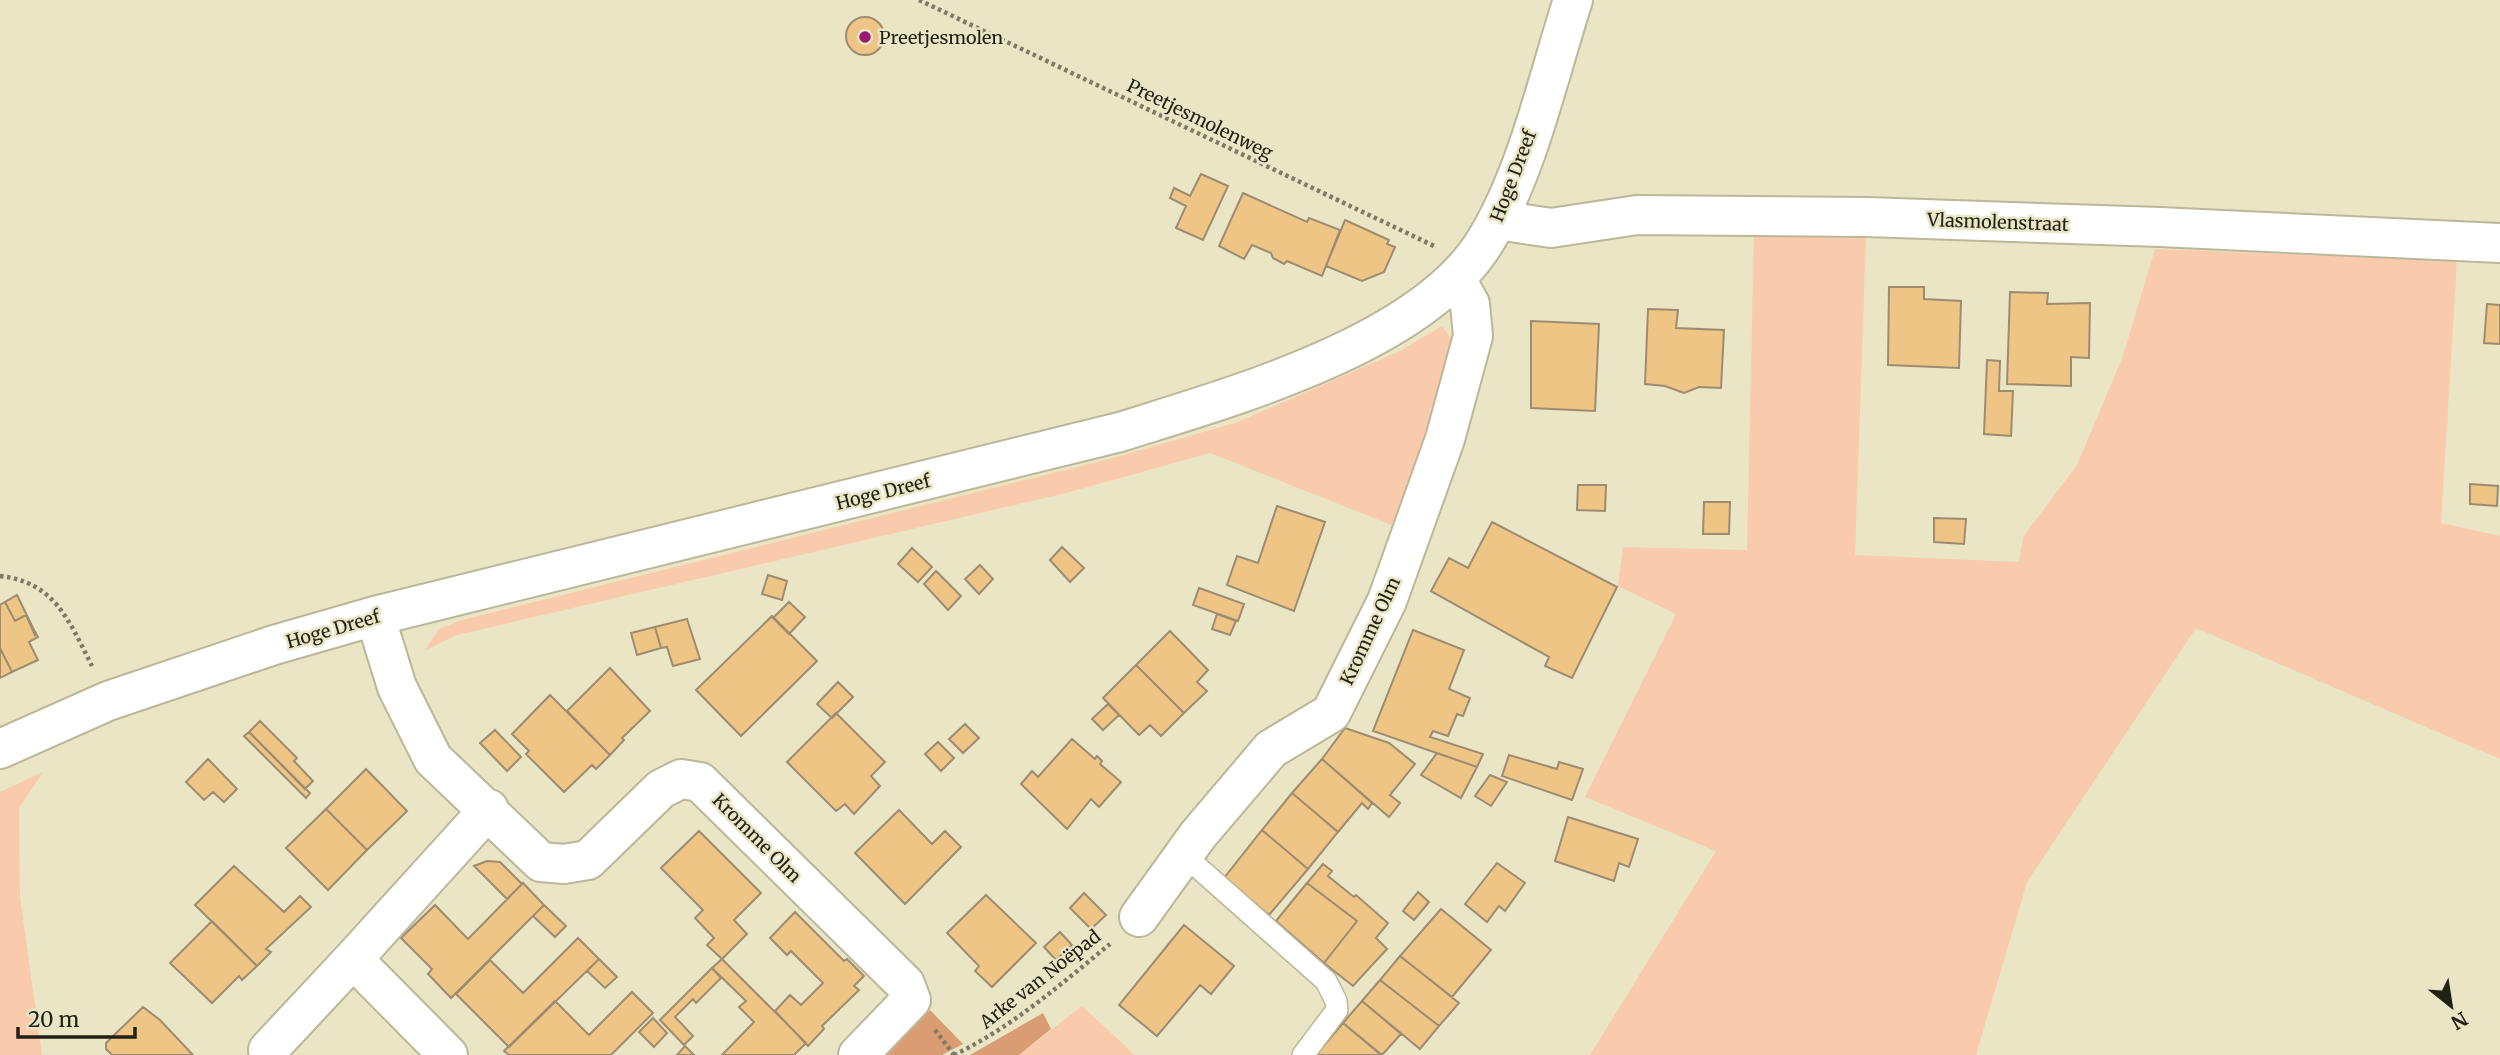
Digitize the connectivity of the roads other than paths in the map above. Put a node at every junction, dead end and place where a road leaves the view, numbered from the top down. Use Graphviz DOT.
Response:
graph roads {
  1 [pos="1573,0"];
  2 [pos="1498,220"];
  3 [pos="2500,243"];
  4 [pos="1457,279"];
  5 [pos="375,616"];
  6 [pos="0,749"];
  7 [pos="489,809"];
  8 [pos="1184,855"];
  9 [pos="1139,918"];
  10 [pos="353,959"];
  11 [pos="268,1050"];
  12 [pos="448,1055"];
  13 [pos="858,1055"];
  14 [pos="1303,1055"];
  1 -- 2 [label="street, Hoge Dreef"];
  2 -- 3 [label="street, Vlasmolenstraat"];
  2 -- 4 [label="street, Hoge Dreef"];
  4 -- 5 [label="street, Hoge Dreef"];
  4 -- 8 [label="street, Kromme Olm"];
  5 -- 6 [label="street, Hoge Dreef"];
  5 -- 7 [label="street, Kromme Olm"];
  7 -- 10 [label="street"];
  7 -- 13 [label="street, Kromme Olm"];
  8 -- 9 [label="street, Kromme Olm"];
  8 -- 14 [label="lane"];
  10 -- 11 [label="street"];
  10 -- 12 [label="street"];
}
